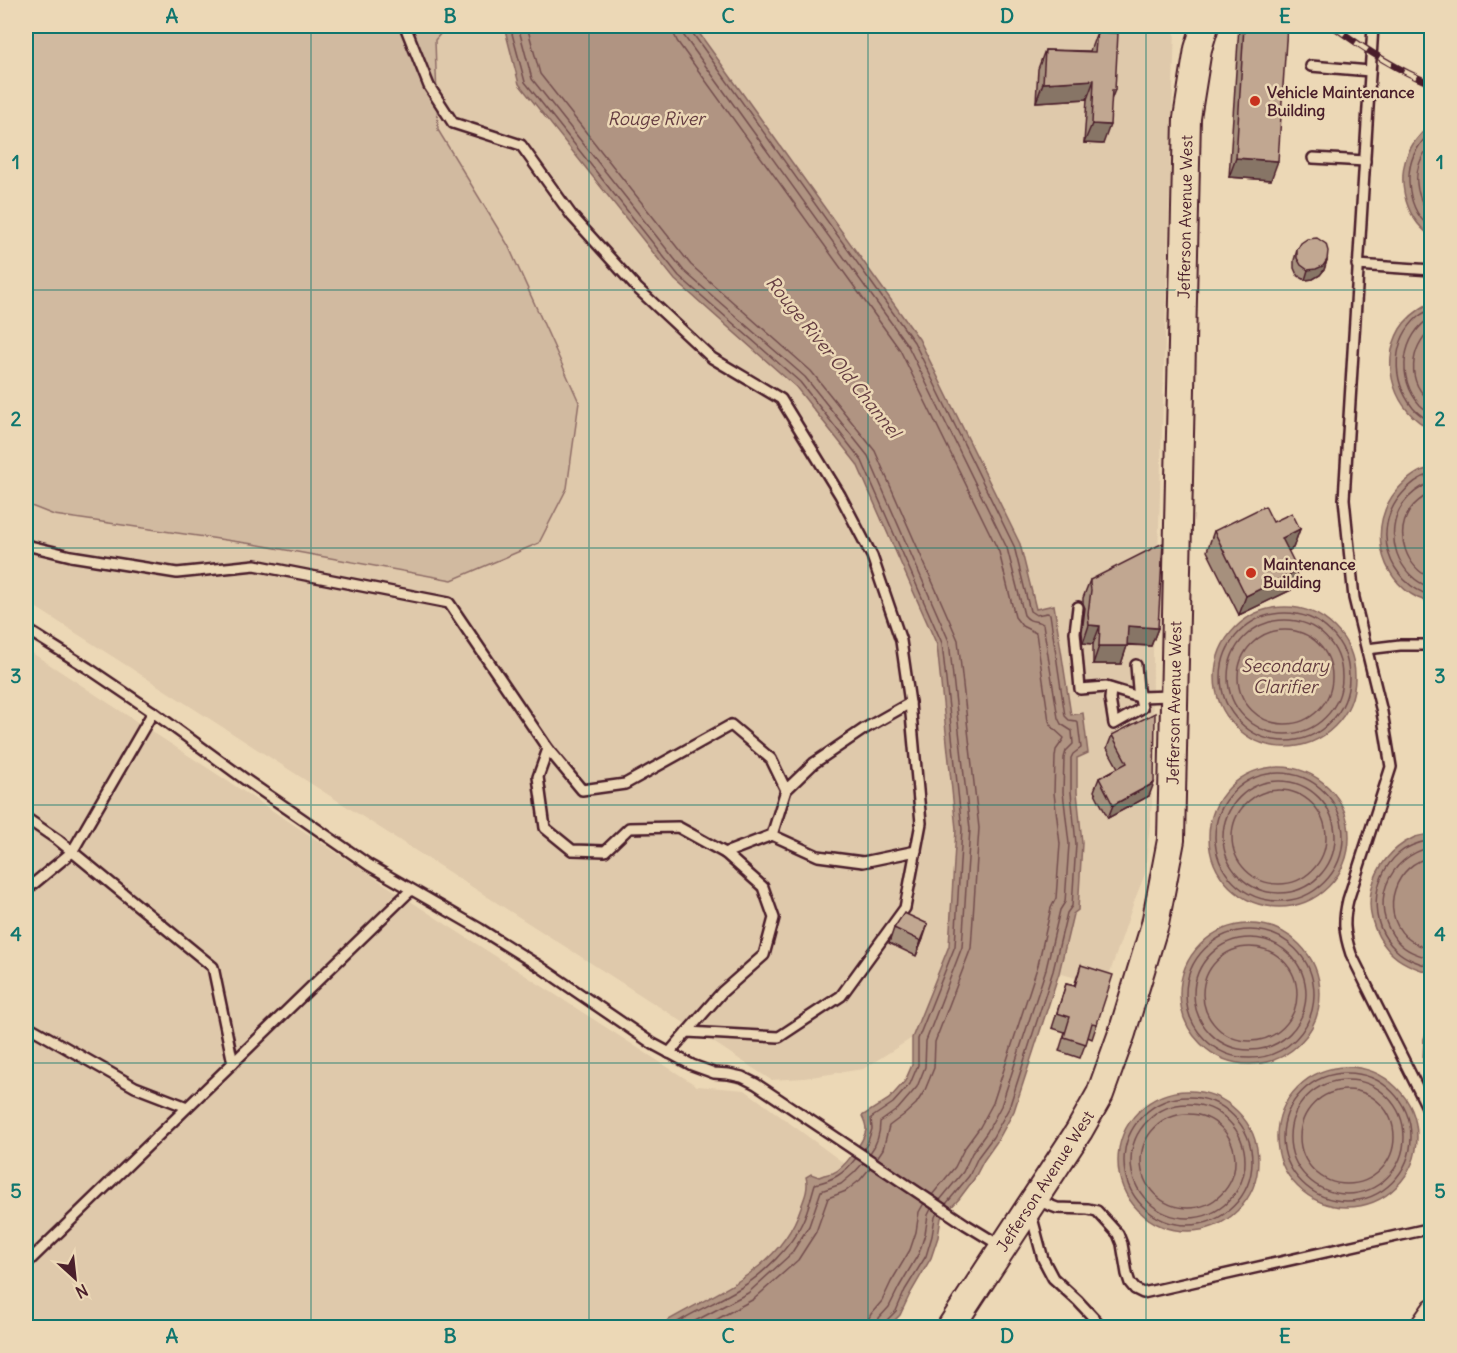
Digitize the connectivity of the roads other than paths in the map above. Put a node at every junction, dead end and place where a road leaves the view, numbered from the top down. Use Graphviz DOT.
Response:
graph roads {
  1 [pos="405,26"];
  2 [pos="1205,26"];
  3 [pos="1373,26"];
  4 [pos="1311,66"];
  5 [pos="1370,71"];
  6 [pos="1313,158"];
  7 [pos="1365,161"];
  8 [pos="1357,265"];
  9 [pos="1431,270"];
  10 [pos="26,545"];
  11 [pos="1078,607"];
  12 [pos="26,629"];
  13 [pos="1431,645"];
  14 [pos="1367,649"];
  15 [pos="1136,664"];
  16 [pos="1111,689"];
  17 [pos="1174,696"];
  18 [pos="1139,697"];
  19 [pos="910,703"];
  20 [pos="153,712"];
  21 [pos="548,749"];
  22 [pos="786,790"];
  23 [pos="26,818"];
  24 [pos="772,835"];
  25 [pos="916,850"];
  26 [pos="72,852"];
  27 [pos="725,853"];
  28 [pos="26,890"];
  29 [pos="411,890"];
  30 [pos="26,1025"];
  31 [pos="687,1032"];
  32 [pos="669,1053"];
  33 [pos="233,1063"];
  34 [pos="187,1107"];
  35 [pos="1431,1117"];
  36 [pos="1032,1203"];
  37 [pos="1431,1228"];
  38 [pos="1003,1247"];
  39 [pos="26,1264"];
  40 [pos="1431,1308"];
  41 [pos="950,1328"];
  42 [pos="1103,1328"];
  43 [pos="1418,1328"];
  1 -- 19 [label="lane"];
  2 -- 17 [label="main road, Jefferson Avenue West"];
  3 -- 5 [label="lane"];
  4 -- 5 [label="lane"];
  5 -- 7 [label="lane"];
  6 -- 7 [label="lane"];
  7 -- 8 [label="lane"];
  8 -- 9 [label="lane"];
  8 -- 14 [label="lane"];
  10 -- 21 [label="lane"];
  11 -- 16 [label="lane"];
  12 -- 20 [label="lane"];
  13 -- 14 [label="lane"];
  14 -- 35 [label="lane"];
  15 -- 18 [label="lane"];
  16 -- 18 [label="lane"];
  16 -- 18 [label="lane"];
  17 -- 18 [label="lane"];
  17 -- 36 [label="main road, Jefferson Avenue West"];
  19 -- 22 [label="lane"];
  19 -- 25 [label="lane"];
  20 -- 26 [label="lane"];
  20 -- 29 [label="lane"];
  21 -- 22 [label="lane"];
  21 -- 27 [label="lane"];
  22 -- 24 [label="lane"];
  23 -- 26 [label="lane"];
  24 -- 25 [label="lane"];
  24 -- 27 [label="lane"];
  25 -- 31 [label="lane"];
  26 -- 28 [label="lane"];
  26 -- 33 [label="lane"];
  27 -- 31 [label="lane"];
  29 -- 32 [label="lane"];
  29 -- 33 [label="lane"];
  30 -- 34 [label="lane"];
  31 -- 32 [label="lane"];
  32 -- 38 [label="lane"];
  33 -- 34 [label="lane"];
  34 -- 39 [label="lane"];
  36 -- 37 [label="lane"];
  36 -- 38 [label="main road, Jefferson Avenue West"];
  36 -- 42 [label="lane"];
  38 -- 41 [label="main road, Jefferson Avenue West"];
  40 -- 43 [label="street"];
}
